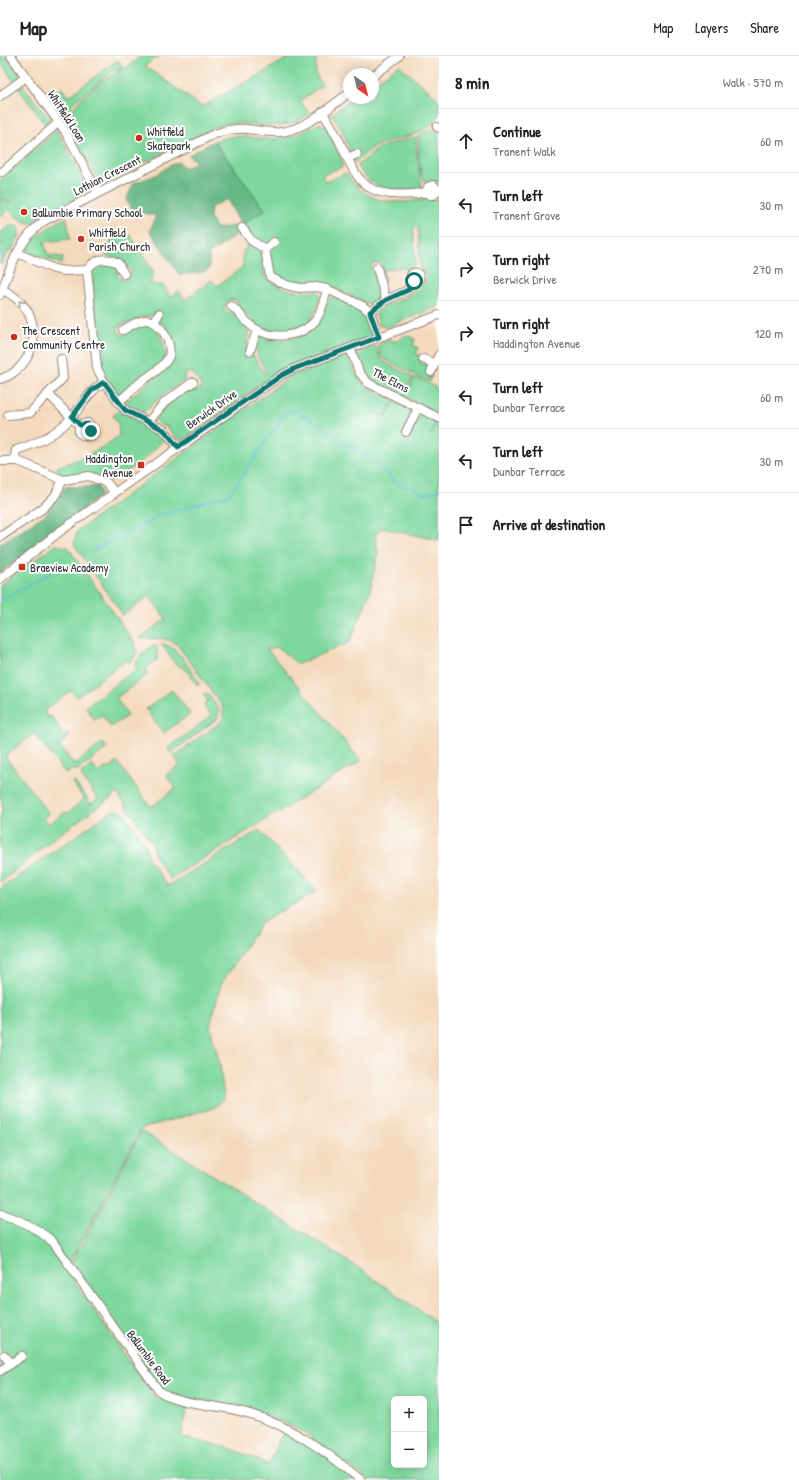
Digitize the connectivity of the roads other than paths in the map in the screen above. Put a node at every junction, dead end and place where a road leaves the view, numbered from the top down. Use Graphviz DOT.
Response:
graph roads {
  1 [pos="11,56"];
  2 [pos="399,56"];
  3 [pos="379,71"];
  4 [pos="26,77"];
  5 [pos="0,96"];
  6 [pos="343,97"];
  7 [pos="322,112"];
  8 [pos="59,122"];
  9 [pos="357,154"];
  10 [pos="347,158"];
  11 [pos="2,172"];
  12 [pos="438,190"];
  13 [pos="98,193"];
  14 [pos="242,228"];
  15 [pos="274,242"];
  16 [pos="265,249"];
  17 [pos="16,253"];
  18 [pos="377,268"];
  19 [pos="88,270"];
  20 [pos="124,274"];
  21 [pos="414,281"];
  22 [pos="327,289"];
  23 [pos="1,292"];
  24 [pos="386,300"];
  25 [pos="231,306"];
  26 [pos="370,312"];
  27 [pos="159,314"];
  28 [pos="439,315"];
  29 [pos="154,322"];
  30 [pos="123,330"];
  31 [pos="257,330"];
  32 [pos="379,337"];
  33 [pos="350,348"];
  34 [pos="250,351"];
  35 [pos="439,355"];
  36 [pos="61,359"];
  37 [pos="423,359"];
  38 [pos="0,380"];
  39 [pos="104,382"];
  40 [pos="193,382"];
  41 [pos="48,394"];
  42 [pos="118,402"];
  43 [pos="418,408"];
  44 [pos="8,415"];
  45 [pos="72,417"];
  46 [pos="439,418"];
  47 [pos="148,422"];
  48 [pos="80,425"];
  49 [pos="406,432"];
  50 [pos="178,447"];
  51 [pos="0,461"];
  52 [pos="14,461"];
  53 [pos="63,480"];
  54 [pos="114,492"];
  55 [pos="0,537"];
  56 [pos="0,578"];
  57 [pos="0,1214"];
  58 [pos="4,1355"];
  59 [pos="22,1356"];
  60 [pos="11,1364"];
  61 [pos="0,1371"];
  62 [pos="361,1480"];
  1 -- 4 [label="street, Whitfield Loan"];
  2 -- 3 [label="street"];
  4 -- 5 [label="street"];
  4 -- 8 [label="street, Whitfield Loan"];
  6 -- 7 [label="street, Lothian Crescent"];
  7 -- 10 [label="street"];
  7 -- 13 [label="street, Lothian Crescent"];
  8 -- 11 [label="street"];
  8 -- 13 [label="street, Whitfield Loan"];
  9 -- 10 [label="street"];
  10 -- 12 [label="street"];
  13 -- 17 [label="street, Lothian Crescent"];
  14 -- 16 [label="street"];
  15 -- 16 [label="street"];
  16 -- 22 [label="street"];
  17 -- 19 [label="street"];
  17 -- 23 [label="street, Lothian Crescent"];
  18 -- 24 [label="street"];
  19 -- 20 [label="street"];
  19 -- 39 [label="street"];
  21 -- 24 [label="street"];
  22 -- 26 [label="street"];
  22 -- 31 [label="street"];
  38 -- 23 [label="street, one-way"];
  24 -- 26 [label="street"];
  25 -- 31 [label="street"];
  26 -- 32 [label="street"];
  27 -- 29 [label="street"];
  28 -- 32 [label="street, Berwick Drive"];
  29 -- 30 [label="street"];
  29 -- 42 [label="street"];
  31 -- 34 [label="street"];
  32 -- 33 [label="street, Berwick Drive"];
  33 -- 43 [label="street, The Elms"];
  33 -- 50 [label="street, Berwick Drive"];
  35 -- 37 [label="street"];
  36 -- 41 [label="street"];
  39 -- 42 [label="street"];
  39 -- 45 [label="street"];
  40 -- 47 [label="street"];
  41 -- 44 [label="street"];
  41 -- 45 [label="street"];
  42 -- 47 [label="street"];
  43 -- 46 [label="street, The Elms"];
  43 -- 49 [label="street, The Elms"];
  45 -- 48 [label="street"];
  45 -- 52 [label="street"];
  47 -- 50 [label="street"];
  50 -- 54 [label="street, Berwick Drive"];
  51 -- 52 [label="street"];
  52 -- 53 [label="street"];
  53 -- 54 [label="street"];
  53 -- 55 [label="street"];
  54 -- 56 [label="street, Berwick Drive"];
  57 -- 62 [label="street, Ballumbie Road"];
  58 -- 60 [label="street"];
  59 -- 60 [label="street"];
  60 -- 61 [label="street"];
}
